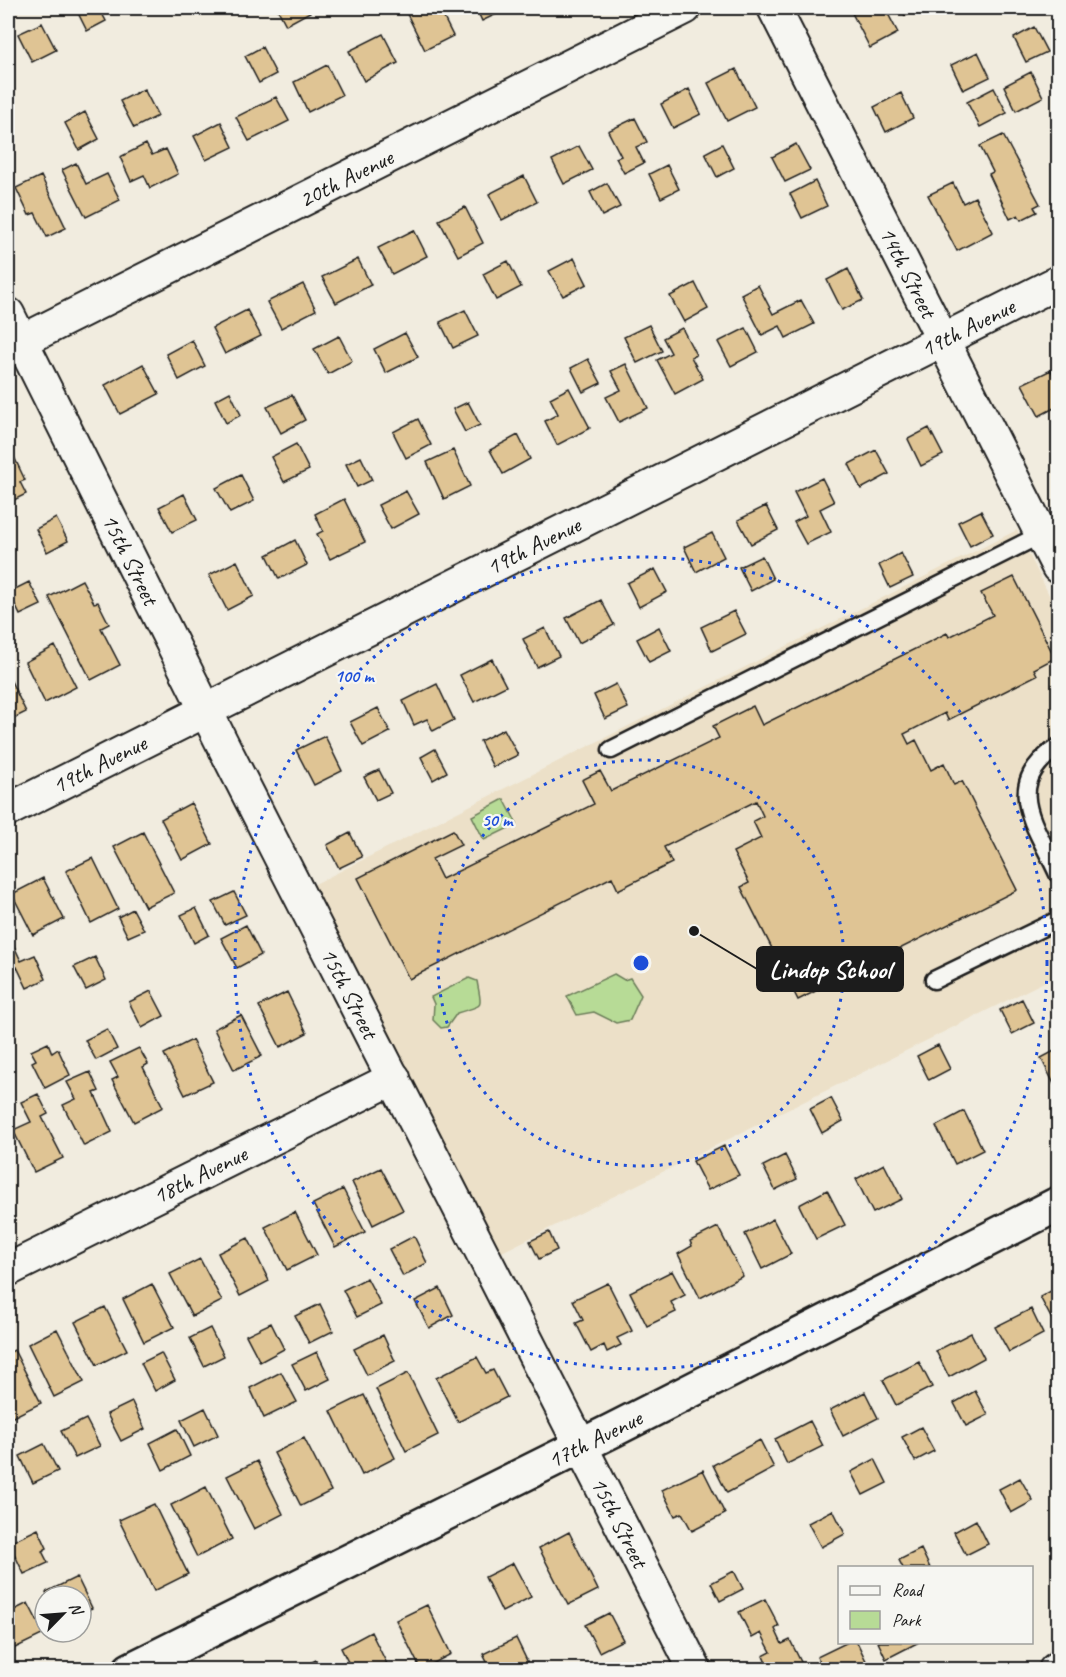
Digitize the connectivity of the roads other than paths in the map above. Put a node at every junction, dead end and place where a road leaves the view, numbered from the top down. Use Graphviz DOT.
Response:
graph roads {
  1 [pos="685,8"];
  2 [pos="774,8"];
  3 [pos="1059,282"];
  4 [pos="12,334"];
  5 [pos="943,340"];
  6 [pos="1042,534"];
  7 [pos="1059,567"];
  8 [pos="206,711"];
  9 [pos="1059,747"];
  10 [pos="611,750"];
  11 [pos="8,810"];
  12 [pos="1059,874"];
  13 [pos="1059,920"];
  14 [pos="934,980"];
  15 [pos="394,1078"];
  16 [pos="1059,1204"];
  17 [pos="8,1270"];
  18 [pos="581,1446"];
  19 [pos="130,1670"];
  20 [pos="695,1670"];
  1 -- 4 [label="street, 20th Avenue"];
  2 -- 5 [label="street, 14th Street"];
  3 -- 5 [label="street, 19th Avenue"];
  4 -- 8 [label="street, 15th Street"];
  5 -- 6 [label="street, 14th Street"];
  5 -- 8 [label="street, 19th Avenue"];
  6 -- 7 [label="street, 14th Street"];
  6 -- 10 [label="lane"];
  8 -- 11 [label="street, 19th Avenue"];
  8 -- 15 [label="street, 15th Street"];
  9 -- 12 [label="lane"];
  13 -- 14 [label="lane"];
  15 -- 17 [label="street, 18th Avenue"];
  15 -- 18 [label="street, 15th Street"];
  16 -- 18 [label="street, 17th Avenue"];
  18 -- 19 [label="street, 17th Avenue"];
  18 -- 20 [label="street, 15th Street"];
}
